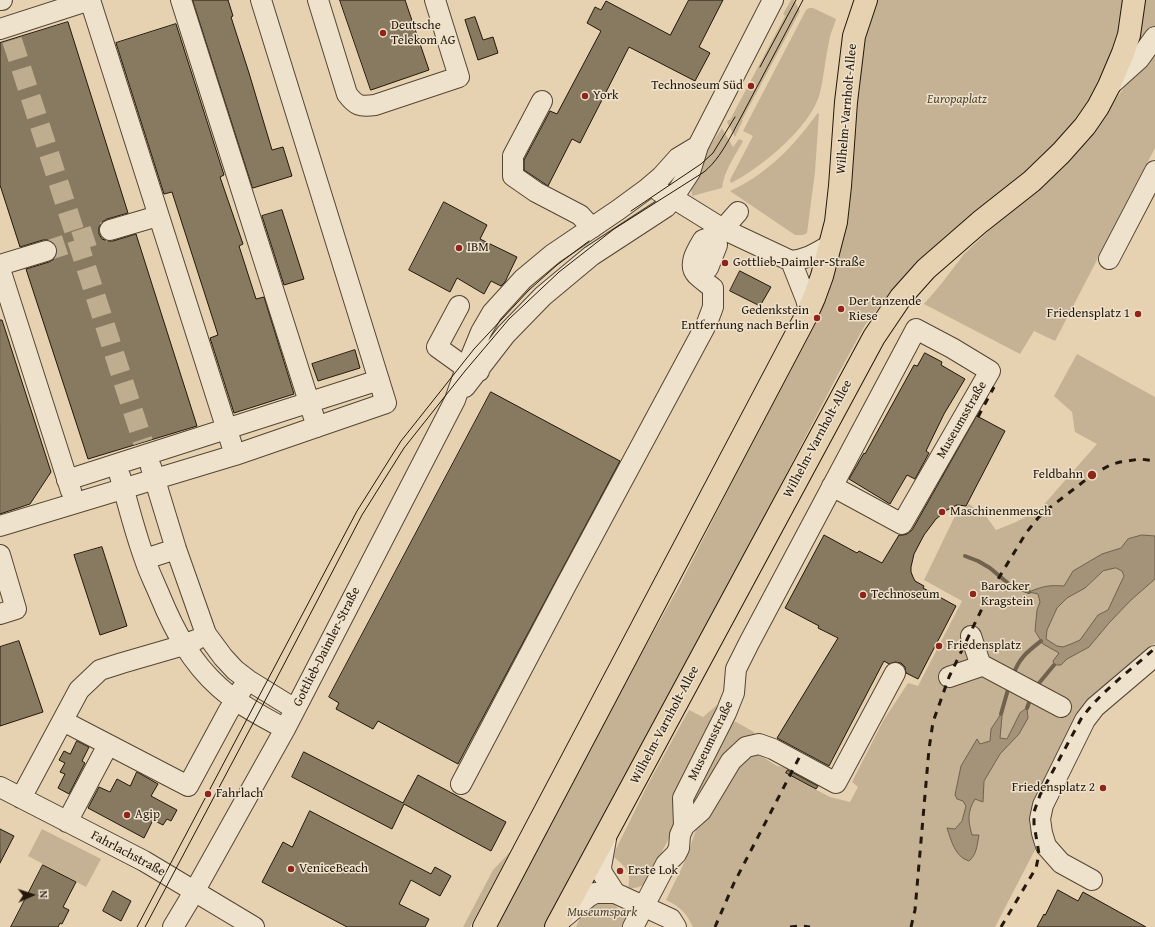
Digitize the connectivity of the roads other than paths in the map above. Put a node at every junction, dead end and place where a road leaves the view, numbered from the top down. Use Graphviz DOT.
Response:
graph roads {
  1 [pos="90,0"];
  2 [pos="181,0"];
  3 [pos="261,0"];
  4 [pos="318,0"];
  5 [pos="435,0"];
  6 [pos="774,0"];
  7 [pos="866,0"];
  8 [pos="1134,0"];
  9 [pos="7,32"];
  10 [pos="1155,37"];
  11 [pos="1110,86"];
  12 [pos="542,100"];
  13 [pos="698,146"];
  14 [pos="1155,173"];
  15 [pos="645,189"];
  16 [pos="673,198"];
  17 [pos="738,212"];
  18 [pos="158,216"];
  19 [pos="110,230"];
  20 [pos="578,230"];
  21 [pos="719,232"];
  22 [pos="830,245"];
  23 [pos="46,251"];
  24 [pos="1109,259"];
  25 [pos="791,261"];
  26 [pos="0,265"];
  27 [pos="0,269"];
  28 [pos="459,306"];
  29 [pos="809,310"];
  30 [pos="492,313"];
  31 [pos="506,334"];
  32 [pos="473,369"];
  33 [pos="379,380"];
  34 [pos="309,402"];
  35 [pos="317,427"];
  36 [pos="226,429"];
  37 [pos="145,448"];
  38 [pos="235,455"];
  39 [pos="116,464"];
  40 [pos="67,480"];
  41 [pos="155,480"];
  42 [pos="832,486"];
  43 [pos="123,489"];
  44 [pos="75,503"];
  45 [pos="0,526"];
  46 [pos="176,549"];
  47 [pos="145,559"];
  48 [pos="1,562"];
  49 [pos="0,614"];
  50 [pos="206,634"];
  51 [pos="971,636"];
  52 [pos="184,645"];
  53 [pos="1155,656"];
  54 [pos="982,666"];
  55 [pos="895,673"];
  56 [pos="949,677"];
  57 [pos="248,680"];
  58 [pos="235,700"];
  59 [pos="1061,701"];
  60 [pos="295,709"];
  61 [pos="63,721"];
  62 [pos="285,729"];
  63 [pos="108,745"];
  64 [pos="461,784"];
  65 [pos="0,787"];
  66 [pos="21,798"];
  67 [pos="67,822"];
  68 [pos="682,831"];
  69 [pos="607,832"];
  70 [pos="1092,880"];
  71 [pos="194,892"];
  72 [pos="615,893"];
  73 [pos="644,906"];
  74 [pos="558,924"];
  75 [pos="175,926"];
  76 [pos="254,927"];
  77 [pos="484,927"];
  78 [pos="633,927"];
  79 [pos="676,927"];
  1 -- 9 [label="street"];
  1 -- 18 [label="street"];
  2 -- 34 [label="street"];
  3 -- 33 [label="street"];
  4 -- 5 [label="street"];
  6 -- 13 [label="street, Gottlieb-Daimler-Straße"];
  7 -- 22 [label="main road, Wilhelm-Varnholt-Allee"];
  8 -- 11 [label="main road, Wilhelm-Varnholt-Allee"];
  10 -- 11 [label="street"];
  11 -- 69 [label="main road, Wilhelm-Varnholt-Allee"];
  12 -- 20 [label="street"];
  13 -- 15 [label="street, Gottlieb-Daimler-Straße"];
  13 -- 16 [label="street, Gottlieb-Daimler-Straße"];
  14 -- 24 [label="street"];
  15 -- 16 [label="street"];
  15 -- 20 [label="street, Gottlieb-Daimler-Straße"];
  16 -- 21 [label="street"];
  16 -- 31 [label="street, Gottlieb-Daimler-Straße"];
  17 -- 21 [label="street"];
  18 -- 19 [label="street"];
  18 -- 36 [label="street"];
  20 -- 30 [label="street, Gottlieb-Daimler-Straße"];
  21 -- 25 [label="street"];
  21 -- 64 [label="street"];
  22 -- 25 [label="street"];
  22 -- 29 [label="main road, Wilhelm-Varnholt-Allee"];
  23 -- 26 [label="street"];
  25 -- 29 [label="street"];
  27 -- 40 [label="street"];
  28 -- 32 [label="street"];
  29 -- 77 [label="main road, Wilhelm-Varnholt-Allee"];
  30 -- 31 [label="street"];
  30 -- 32 [label="street, Gottlieb-Daimler-Straße"];
  31 -- 32 [label="street, Gottlieb-Daimler-Straße"];
  32 -- 60 [label="street, Gottlieb-Daimler-Straße"];
  33 -- 34 [label="street"];
  33 -- 35 [label="street"];
  34 -- 35 [label="street"];
  34 -- 36 [label="street"];
  35 -- 38 [label="street"];
  36 -- 37 [label="street"];
  36 -- 38 [label="street"];
  37 -- 39 [label="street"];
  37 -- 41 [label="street"];
  38 -- 41 [label="street"];
  39 -- 40 [label="street"];
  39 -- 43 [label="street"];
  40 -- 44 [label="street"];
  41 -- 43 [label="street"];
  41 -- 46 [label="street"];
  42 -- 42 [label="street, Museumsstraße"];
  42 -- 68 [label="street, Museumsstraße"];
  43 -- 44 [label="street"];
  43 -- 47 [label="street"];
  44 -- 45 [label="street"];
  46 -- 47 [label="street"];
  46 -- 50 [label="street"];
  47 -- 52 [label="street"];
  48 -- 49 [label="street"];
  50 -- 52 [label="street"];
  50 -- 57 [label="street"];
  51 -- 54 [label="street"];
  52 -- 58 [label="street"];
  52 -- 61 [label="street"];
  53 -- 70 [label="street"];
  54 -- 56 [label="street"];
  54 -- 59 [label="street"];
  55 -- 68 [label="street"];
  57 -- 58 [label="street"];
  57 -- 60 [label="street"];
  58 -- 62 [label="street"];
  58 -- 63 [label="street"];
  60 -- 62 [label="street, Gottlieb-Daimler-Straße"];
  61 -- 63 [label="street"];
  61 -- 66 [label="street"];
  62 -- 71 [label="street, Gottlieb-Daimler-Straße"];
  63 -- 67 [label="street"];
  65 -- 66 [label="street, Fahrlachstraße"];
  66 -- 67 [label="street, Fahrlachstraße"];
  67 -- 71 [label="street, Fahrlachstraße"];
  68 -- 73 [label="street"];
  69 -- 72 [label="street"];
  69 -- 74 [label="main road, Wilhelm-Varnholt-Allee"];
  71 -- 75 [label="street, Gottlieb-Daimler-Straße"];
  71 -- 76 [label="street, Fahrlachstraße"];
  72 -- 73 [label="street"];
  72 -- 74 [label="street"];
  73 -- 78 [label="street"];
  73 -- 79 [label="street"];
}
